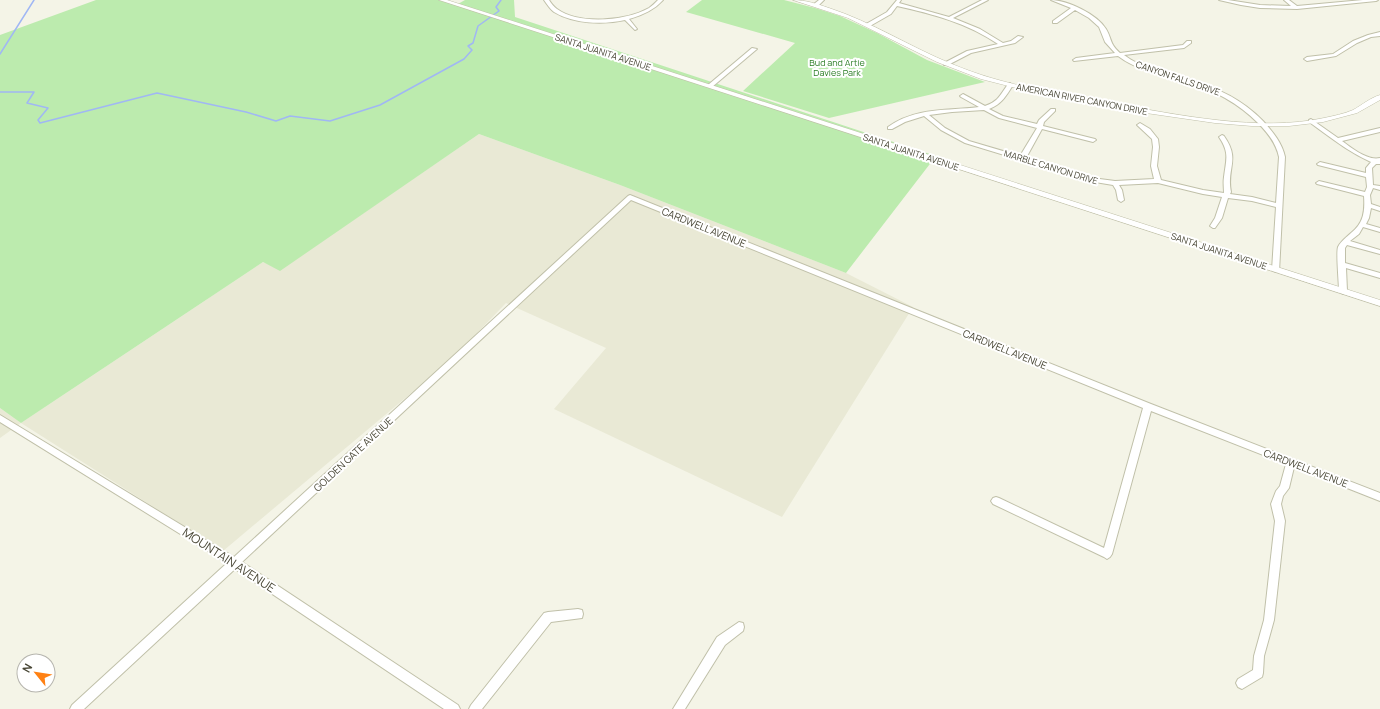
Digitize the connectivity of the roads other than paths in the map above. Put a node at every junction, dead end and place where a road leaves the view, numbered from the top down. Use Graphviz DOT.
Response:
graph roads {
  1 [pos="442,0"];
  2 [pos="546,0"];
  3 [pos="661,0"];
  4 [pos="796,0"];
  5 [pos="822,0"];
  6 [pos="986,0"];
  7 [pos="1053,0"];
  8 [pos="1221,0"];
  9 [pos="1286,0"];
  10 [pos="1376,0"];
  11 [pos="898,2"];
  12 [pos="816,5"];
  13 [pos="1075,8"];
  14 [pos="1297,8"];
  15 [pos="626,18"];
  16 [pos="948,19"];
  17 [pos="1055,22"];
  18 [pos="868,25"];
  19 [pos="635,29"];
  20 [pos="1380,34"];
  21 [pos="1020,37"];
  22 [pos="1189,42"];
  23 [pos="1002,44"];
  24 [pos="754,49"];
  25 [pos="1120,55"];
  26 [pos="1306,59"];
  27 [pos="1076,60"];
  28 [pos="946,64"];
  29 [pos="1010,85"];
  30 [pos="710,86"];
  31 [pos="963,96"];
  32 [pos="1380,97"];
  33 [pos="984,108"];
  34 [pos="1053,110"];
  35 [pos="926,115"];
  36 [pos="1311,121"];
  37 [pos="1262,124"];
  38 [pos="1140,125"];
  39 [pos="1039,127"];
  40 [pos="890,128"];
  41 [pos="1380,130"];
  42 [pos="1222,137"];
  43 [pos="1093,140"];
  44 [pos="1337,140"];
  45 [pos="1022,159"];
  46 [pos="1378,162"];
  47 [pos="1320,164"];
  48 [pos="1370,176"];
  49 [pos="1158,181"];
  50 [pos="1115,183"];
  51 [pos="1319,183"];
  52 [pos="1370,186"];
  53 [pos="1380,188"];
  54 [pos="1226,195"];
  55 [pos="1367,195"];
  56 [pos="630,197"];
  57 [pos="1121,200"];
  58 [pos="1368,205"];
  59 [pos="1279,206"];
  60 [pos="1380,209"];
  61 [pos="1363,225"];
  62 [pos="1213,226"];
  63 [pos="1380,230"];
  64 [pos="1345,242"];
  65 [pos="1380,252"];
  66 [pos="1342,264"];
  67 [pos="1276,270"];
  68 [pos="1380,276"];
  69 [pos="1342,291"];
  70 [pos="1380,303"];
  71 [pos="1148,406"];
  72 [pos="0,418"];
  73 [pos="1290,462"];
  74 [pos="1380,497"];
  75 [pos="996,501"];
  76 [pos="235,563"];
  77 [pos="578,614"];
  78 [pos="739,627"];
  79 [pos="1242,683"];
  80 [pos="76,709"];
  81 [pos="454,709"];
  82 [pos="475,709"];
  83 [pos="679,709"];
  1 -- 30 [label="street, SANTA JUANITA AVENUE"];
  2 -- 15 [label="street"];
  3 -- 15 [label="street"];
  4 -- 12 [label="street, AMERICAN RIVER CANYON DRIVE"];
  5 -- 12 [label="street"];
  6 -- 16 [label="street"];
  7 -- 13 [label="street, CANYON FALLS DRIVE"];
  8 -- 14 [label="street"];
  9 -- 14 [label="street"];
  10 -- 14 [label="street"];
  11 -- 16 [label="street"];
  11 -- 18 [label="street"];
  12 -- 18 [label="street, AMERICAN RIVER CANYON DRIVE"];
  13 -- 17 [label="street"];
  13 -- 25 [label="street, CANYON FALLS DRIVE"];
  15 -- 19 [label="street"];
  16 -- 23 [label="street"];
  18 -- 28 [label="street, AMERICAN RIVER CANYON DRIVE"];
  20 -- 26 [label="street"];
  21 -- 23 [label="street"];
  22 -- 25 [label="street"];
  23 -- 28 [label="street"];
  24 -- 30 [label="street"];
  25 -- 27 [label="street"];
  25 -- 37 [label="street, CANYON FALLS DRIVE"];
  28 -- 29 [label="street, AMERICAN RIVER CANYON DRIVE"];
  29 -- 33 [label="street"];
  29 -- 37 [label="street, AMERICAN RIVER CANYON DRIVE"];
  30 -- 67 [label="street, SANTA JUANITA AVENUE"];
  31 -- 33 [label="street"];
  32 -- 36 [label="street, AMERICAN RIVER CANYON DRIVE"];
  33 -- 35 [label="street"];
  33 -- 39 [label="street"];
  34 -- 39 [label="street"];
  35 -- 40 [label="street"];
  35 -- 45 [label="street, MARBLE CANYON DRIVE"];
  36 -- 37 [label="street, AMERICAN RIVER CANYON DRIVE"];
  36 -- 44 [label="street"];
  37 -- 59 [label="street, CANYON FALLS DRIVE"];
  38 -- 49 [label="street"];
  39 -- 43 [label="street"];
  39 -- 45 [label="street"];
  41 -- 44 [label="street"];
  42 -- 54 [label="street"];
  44 -- 46 [label="street"];
  45 -- 50 [label="street, MARBLE CANYON DRIVE"];
  46 -- 48 [label="street"];
  47 -- 48 [label="street"];
  48 -- 52 [label="street"];
  49 -- 50 [label="street, MARBLE CANYON DRIVE"];
  49 -- 54 [label="street, MARBLE CANYON DRIVE"];
  50 -- 57 [label="street"];
  51 -- 55 [label="street"];
  52 -- 53 [label="street"];
  52 -- 55 [label="street"];
  54 -- 59 [label="street, MARBLE CANYON DRIVE"];
  54 -- 62 [label="street"];
  55 -- 58 [label="street"];
  56 -- 71 [label="street, CARDWELL AVENUE"];
  56 -- 76 [label="street, GOLDEN GATE AVENUE"];
  58 -- 60 [label="street"];
  58 -- 61 [label="street"];
  59 -- 67 [label="street, CANYON FALLS DRIVE"];
  61 -- 63 [label="street"];
  61 -- 64 [label="street"];
  64 -- 65 [label="street"];
  64 -- 66 [label="street"];
  66 -- 68 [label="street"];
  66 -- 69 [label="street"];
  67 -- 69 [label="street, SANTA JUANITA AVENUE"];
  69 -- 70 [label="street, SANTA JUANITA AVENUE"];
  71 -- 73 [label="street, CARDWELL AVENUE"];
  71 -- 75 [label="street"];
  72 -- 76 [label="street, MOUNTAIN AVENUE"];
  73 -- 74 [label="street, CARDWELL AVENUE"];
  73 -- 79 [label="street"];
  76 -- 80 [label="street, GOLDEN GATE AVENUE"];
  76 -- 81 [label="street, MOUNTAIN AVENUE"];
  77 -- 82 [label="street"];
  78 -- 83 [label="street"];
}
